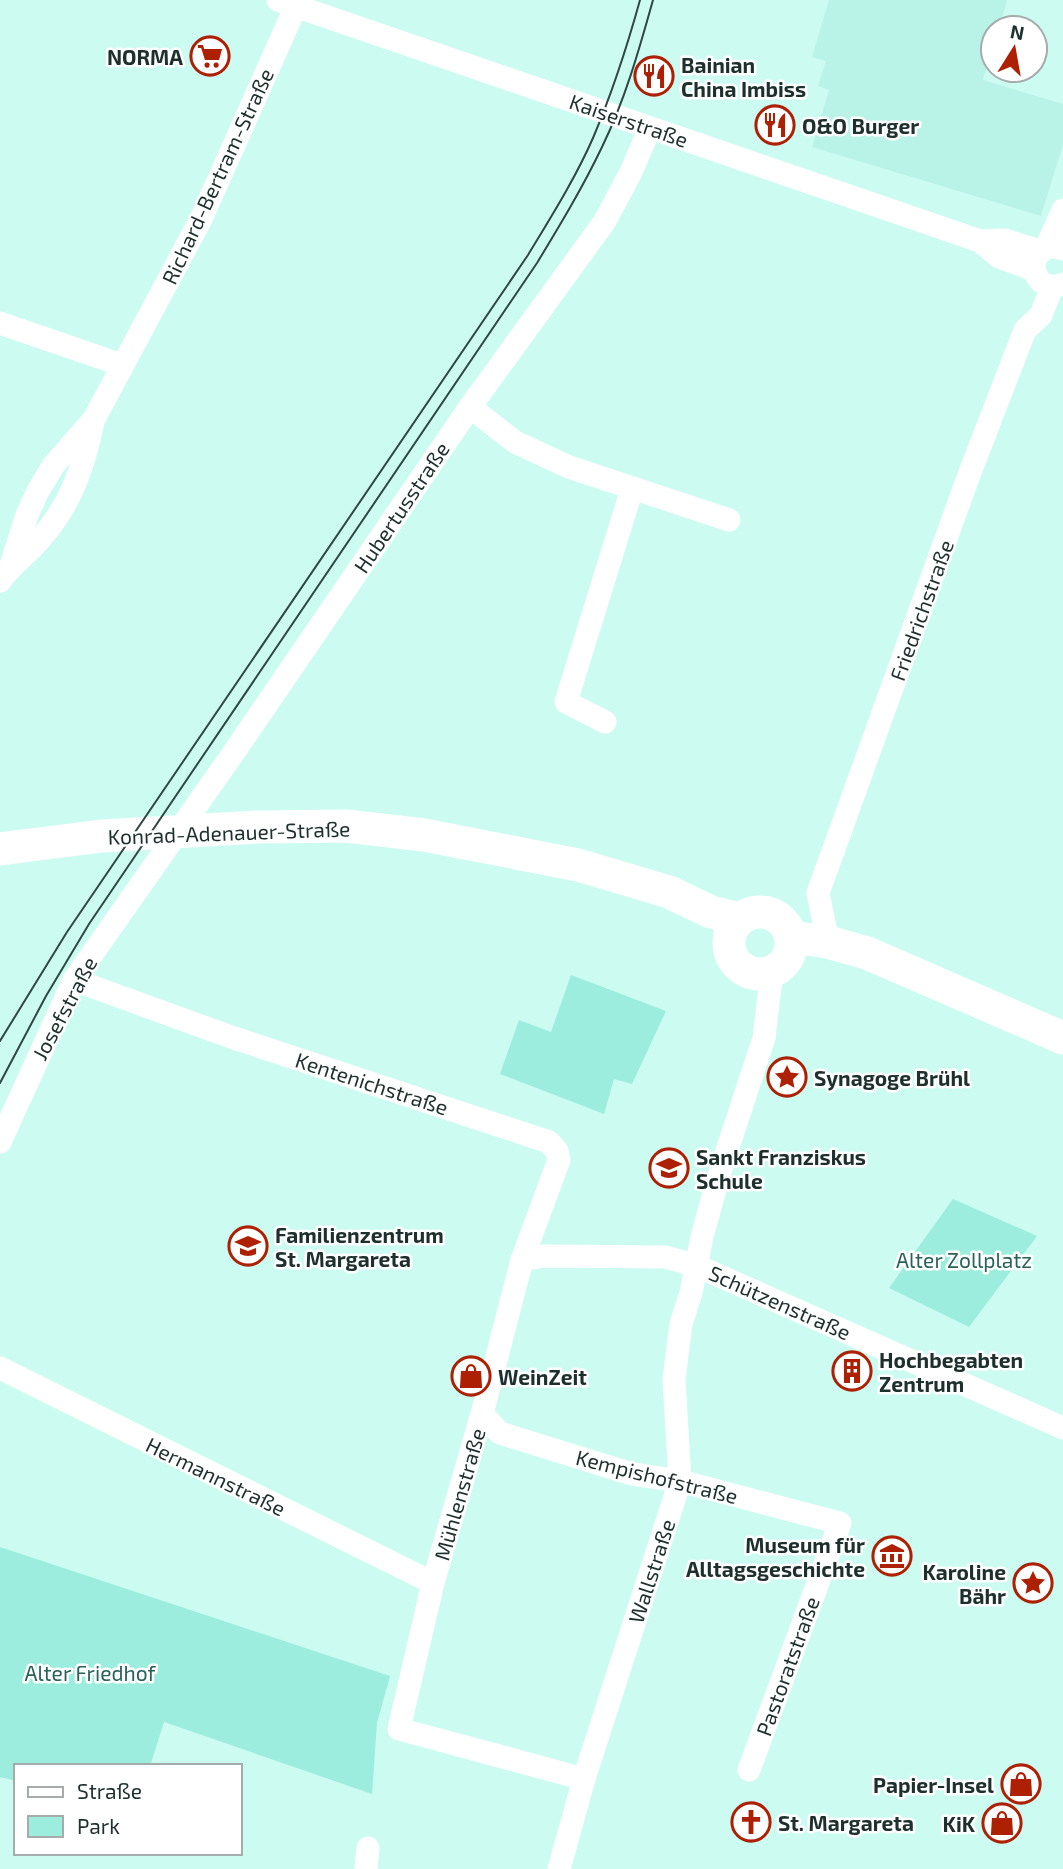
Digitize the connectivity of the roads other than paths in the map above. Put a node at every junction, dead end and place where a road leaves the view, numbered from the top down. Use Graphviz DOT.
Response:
graph roads {
  1 [pos="287,3"];
  2 [pos="650,128"];
  3 [pos="1063,211"];
  4 [pos="1046,254"];
  5 [pos="1057,285"];
  6 [pos="0,323"];
  7 [pos="121,365"];
  8 [pos="470,407"];
  9 [pos="94,419"];
  10 [pos="632,489"];
  11 [pos="729,520"];
  12 [pos="5,573"];
  13 [pos="605,722"];
  14 [pos="0,849"];
  15 [pos="143,881"];
  16 [pos="740,919"];
  17 [pos="791,937"];
  18 [pos="828,942"];
  19 [pos="772,971"];
  20 [pos="74,979"];
  21 [pos="1063,1038"];
  22 [pos="0,1142"];
  23 [pos="522,1260"];
  24 [pos="697,1266"];
  25 [pos="0,1368"];
  26 [pos="482,1414"];
  27 [pos="1063,1428"];
  28 [pos="680,1481"];
  29 [pos="840,1523"];
  30 [pos="433,1583"];
  31 [pos="749,1770"];
  32 [pos="584,1779"];
  33 [pos="559,1869"];
  1 -- 2 [label="street, Kaiserstraße"];
  1 -- 7 [label="street, Richard-Bertram-Straße"];
  2 -- 4 [label="street, Kaiserstraße"];
  2 -- 8 [label="street, Hubertusstraße"];
  3 -- 4 [label="street"];
  4 -- 5 [label="street"];
  5 -- 18 [label="street, Friedrichstraße"];
  6 -- 7 [label="street"];
  7 -- 9 [label="street, Richard-Bertram-Straße"];
  8 -- 10 [label="street"];
  8 -- 15 [label="street, Hubertusstraße"];
  9 -- 12 [label="street, Richard-Bertram-Straße"];
  9 -- 12 [label="street, Richard-Bertram-Straße"];
  10 -- 11 [label="street"];
  10 -- 13 [label="street"];
  14 -- 16 [label="main road, Konrad-Adenauer-Straße"];
  15 -- 20 [label="street, Josefstraße"];
  16 -- 17 [label="main road"];
  16 -- 19 [label="main road"];
  17 -- 18 [label="main road"];
  17 -- 19 [label="main road"];
  18 -- 21 [label="main road"];
  19 -- 24 [label="street, Wallstraße"];
  20 -- 22 [label="street, Josefstraße"];
  20 -- 23 [label="street, Kentenichstraße"];
  23 -- 24 [label="street, Schützenstraße"];
  23 -- 26 [label="street, Mühlenstraße"];
  24 -- 27 [label="street, Schützenstraße"];
  24 -- 28 [label="street, Wallstraße"];
  25 -- 30 [label="street, Hermannstraße"];
  26 -- 28 [label="street, Kempishofstraße"];
  26 -- 30 [label="street, Mühlenstraße"];
  28 -- 29 [label="street, Kempishofstraße"];
  28 -- 32 [label="street, Wallstraße"];
  29 -- 31 [label="street, Pastoratstraße"];
  30 -- 32 [label="street, Mühlenstraße"];
  32 -- 33 [label="street, Wallstraße"];
}
